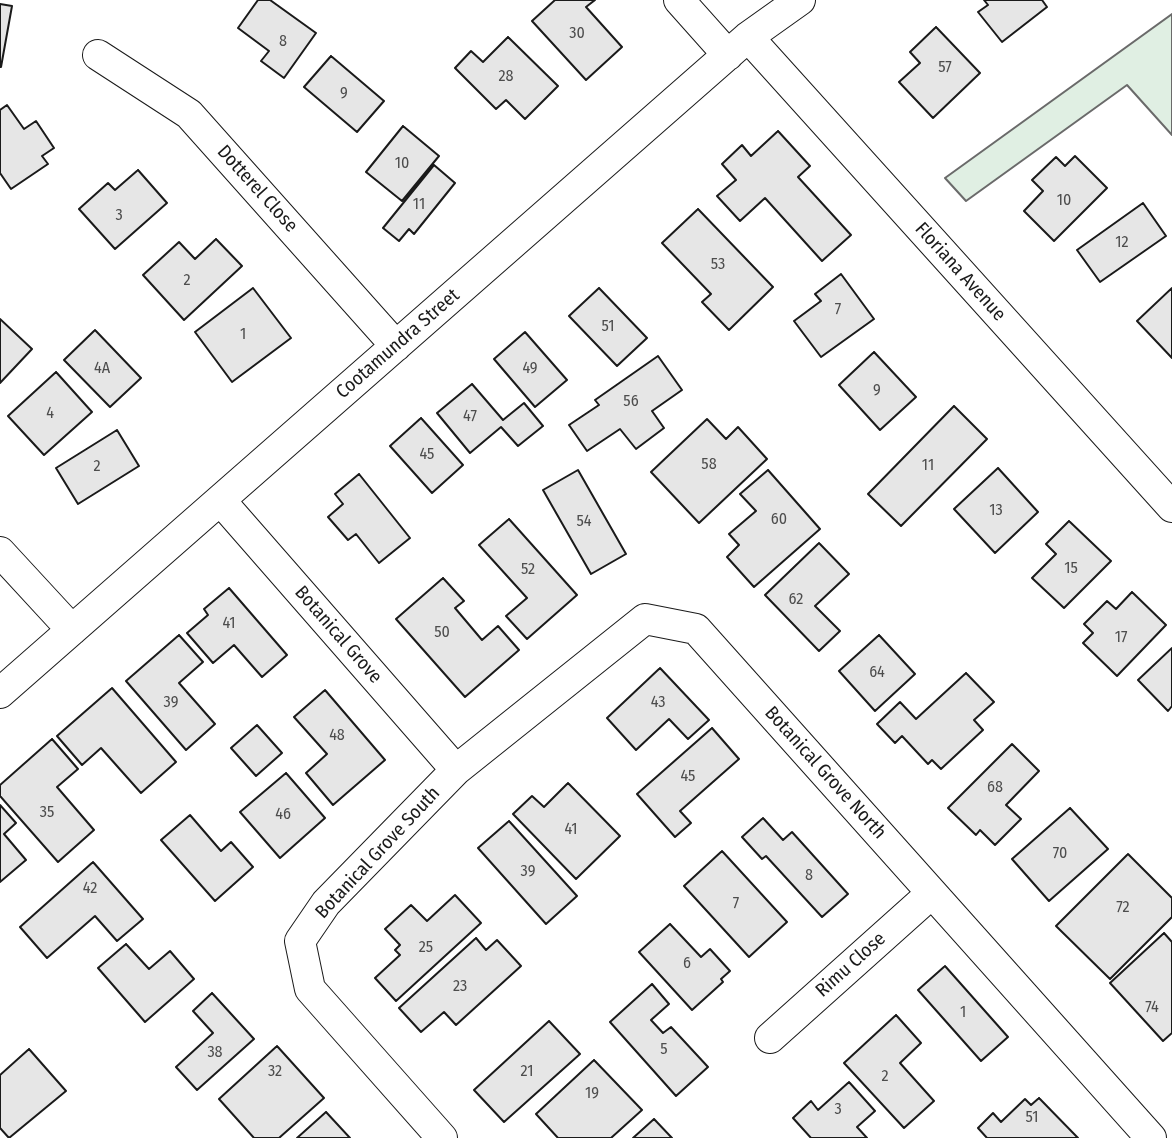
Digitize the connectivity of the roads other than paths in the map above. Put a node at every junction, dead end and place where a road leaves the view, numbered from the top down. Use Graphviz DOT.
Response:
graph roads {
  1 [pos="679,0"];
  2 [pos="800,0"];
  3 [pos="738,46"];
  4 [pos="98,55"];
  5 [pos="396,346"];
  6 [pos="219,500"];
  7 [pos="1172,507"];
  8 [pos="0,552"];
  9 [pos="72,630"];
  10 [pos="0,693"];
  11 [pos="456,770"];
  12 [pos="932,893"];
  13 [pos="770,1038"];
  14 [pos="442,1138"];
  15 [pos="1151,1138"];
  1 -- 3 [label="street, Floriana Avenue"];
  2 -- 3 [label="street, Cootamundra Street"];
  3 -- 5 [label="street, Cootamundra Street"];
  3 -- 7 [label="street, Floriana Avenue"];
  4 -- 5 [label="street, Dotterel Close"];
  5 -- 6 [label="street, Cootamundra Street"];
  6 -- 9 [label="street, Cootamundra Street"];
  6 -- 11 [label="street, Botanical Grove"];
  8 -- 9 [label="street"];
  9 -- 10 [label="street, Cootamundra Street"];
  11 -- 12 [label="street, Botanical Grove North"];
  11 -- 14 [label="street, Botanical Grove South"];
  12 -- 13 [label="street, Rimu Close"];
  12 -- 15 [label="street, Botanical Grove North"];
}
